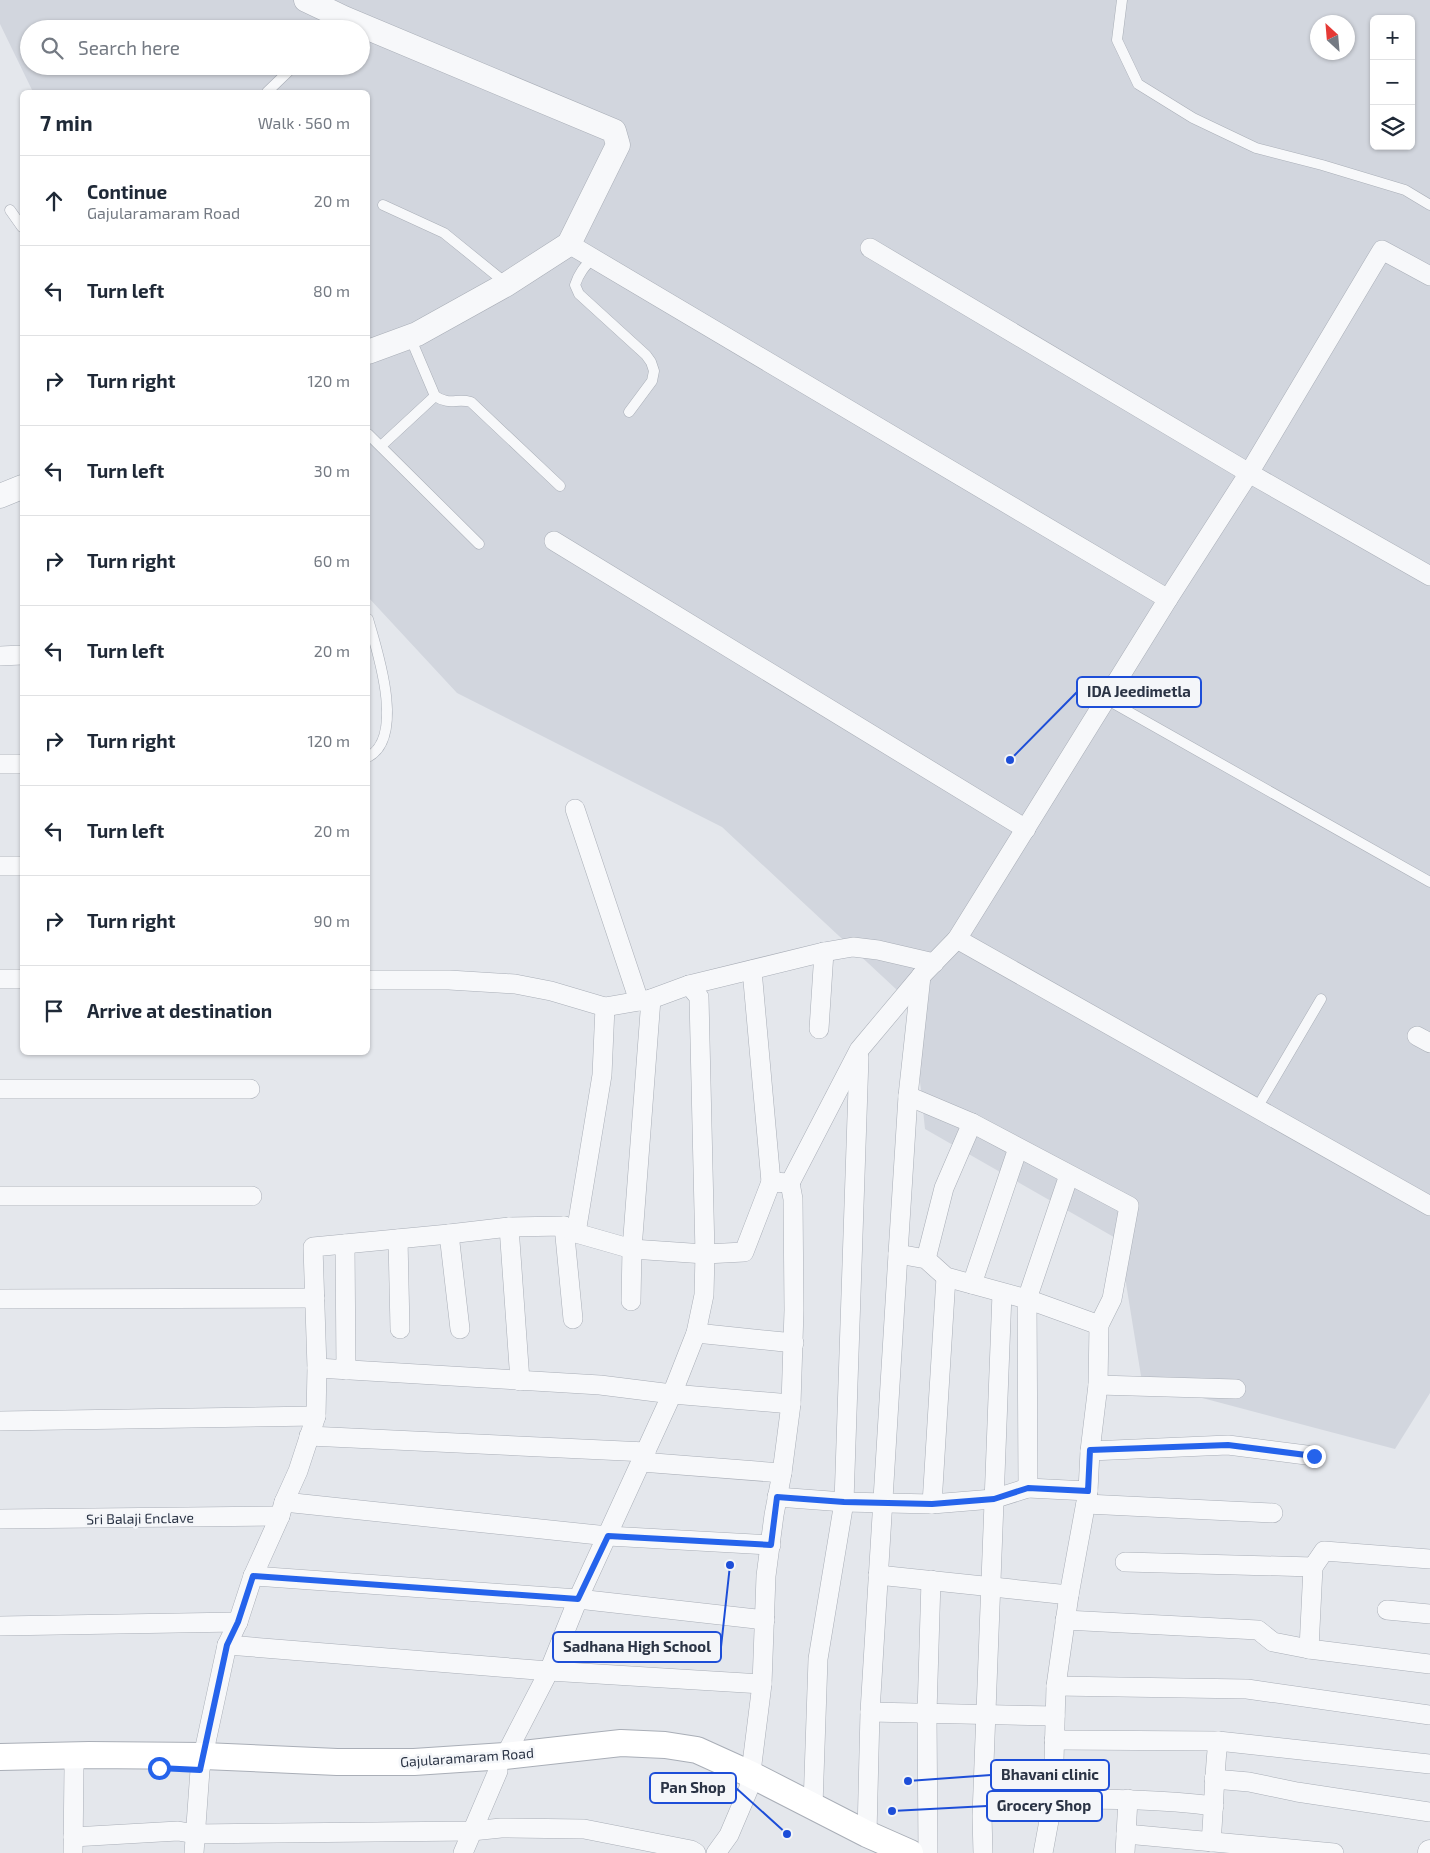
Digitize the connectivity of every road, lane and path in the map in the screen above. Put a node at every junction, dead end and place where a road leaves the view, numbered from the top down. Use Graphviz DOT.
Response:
graph roads {
  1 [pos="306,0"];
  2 [pos="1122,0"];
  3 [pos="341,20"];
  4 [pos="370,32"];
  5 [pos="285,75"];
  6 [pos="269,90"];
  7 [pos="383,206"];
  8 [pos="1430,206"];
  9 [pos="10,210"];
  10 [pos="20,224"];
  11 [pos="569,244"];
  12 [pos="870,248"];
  13 [pos="593,258"];
  14 [pos="1430,276"];
  15 [pos="507,284"];
  16 [pos="410,337"];
  17 [pos="370,351"];
  18 [pos="435,396"];
  19 [pos="629,412"];
  20 [pos="370,436"];
  21 [pos="380,446"];
  22 [pos="1249,473"];
  23 [pos="560,486"];
  24 [pos="20,488"];
  25 [pos="0,496"];
  26 [pos="554,541"];
  27 [pos="479,544"];
  28 [pos="1430,576"];
  29 [pos="1168,599"];
  30 [pos="370,626"];
  31 [pos="20,655"];
  32 [pos="0,656"];
  33 [pos="1106,699"];
  34 [pos="370,756"];
  35 [pos="0,764"];
  36 [pos="20,764"];
  37 [pos="575,809"];
  38 [pos="1026,829"];
  39 [pos="0,866"];
  40 [pos="20,866"];
  41 [pos="1430,882"];
  42 [pos="957,939"];
  43 [pos="824,952"];
  44 [pos="928,969"];
  45 [pos="752,970"];
  46 [pos="0,979"];
  47 [pos="20,979"];
  48 [pos="370,980"];
  49 [pos="689,985"];
  50 [pos="1321,999"];
  51 [pos="645,1000"];
  52 [pos="605,1007"];
  53 [pos="819,1029"];
  54 [pos="859,1050"];
  55 [pos="0,1089"];
  56 [pos="250,1089"];
  57 [pos="908,1096"];
  58 [pos="1256,1108"];
  59 [pos="972,1124"];
  60 [pos="1018,1148"];
  61 [pos="1069,1175"];
  62 [pos="780,1182"];
  63 [pos="0,1196"];
  64 [pos="252,1196"];
  65 [pos="1430,1206"];
  66 [pos="509,1227"];
  67 [pos="570,1229"];
  68 [pos="449,1234"];
  69 [pos="398,1239"];
  70 [pos="345,1244"];
  71 [pos="632,1249"];
  72 [pos="705,1254"];
  73 [pos="898,1254"];
  74 [pos="926,1259"];
  75 [pos="946,1277"];
  76 [pos="972,1284"];
  77 [pos="1002,1293"];
  78 [pos="315,1298"];
  79 [pos="0,1299"];
  80 [pos="1027,1299"];
  81 [pos="631,1301"];
  82 [pos="573,1319"];
  83 [pos="1099,1325"];
  84 [pos="400,1329"];
  85 [pos="460,1329"];
  86 [pos="696,1333"];
  87 [pos="794,1343"];
  88 [pos="316,1368"];
  89 [pos="346,1370"];
  90 [pos="520,1381"];
  91 [pos="1098,1385"];
  92 [pos="1236,1389"];
  93 [pos="672,1394"];
  94 [pos="791,1404"];
  95 [pos="316,1416"];
  96 [pos="0,1421"];
  97 [pos="310,1436"];
  98 [pos="1090,1450"];
  99 [pos="1314,1456"];
  100 [pos="644,1457"];
  101 [pos="782,1473"];
  102 [pos="1028,1488"];
  103 [pos="777,1497"];
  104 [pos="1087,1498"];
  105 [pos="994,1499"];
  106 [pos="844,1502"];
  107 [pos="882,1503"];
  108 [pos="932,1504"];
  109 [pos="282,1509"];
  110 [pos="1273,1513"];
  111 [pos="0,1519"];
  112 [pos="608,1536"];
  113 [pos="771,1545"];
  114 [pos="1430,1559"];
  115 [pos="1125,1562"];
  116 [pos="1314,1567"];
  117 [pos="878,1575"];
  118 [pos="253,1576"];
  119 [pos="931,1580"];
  120 [pos="991,1588"];
  121 [pos="1069,1595"];
  122 [pos="578,1599"];
  123 [pos="1387,1610"];
  124 [pos="1430,1614"];
  125 [pos="764,1620"];
  126 [pos="1065,1620"];
  127 [pos="238,1622"];
  128 [pos="0,1626"];
  129 [pos="227,1645"];
  130 [pos="1309,1649"];
  131 [pos="1430,1664"];
  132 [pos="549,1671"];
  133 [pos="762,1684"];
  134 [pos="1056,1686"];
  135 [pos="870,1712"];
  136 [pos="927,1713"];
  137 [pos="986,1714"];
  138 [pos="1430,1715"];
  139 [pos="1055,1716"];
  140 [pos="1054,1740"];
  141 [pos="1218,1741"];
  142 [pos="0,1757"];
  143 [pos="202,1763"];
  144 [pos="501,1764"];
  145 [pos="1430,1764"];
  146 [pos="74,1767"];
  147 [pos="0,1769"];
  148 [pos="1214,1779"];
  149 [pos="750,1781"];
  150 [pos="1052,1799"];
  151 [pos="1128,1799"];
  152 [pos="813,1806"];
  153 [pos="1214,1806"];
  154 [pos="1430,1812"];
  155 [pos="472,1831"];
  156 [pos="195,1834"];
  157 [pos="1126,1834"];
  158 [pos="1211,1842"];
  159 [pos="873,1843"];
  160 [pos="73,1845"];
  161 [pos="194,1853"];
  162 [pos="463,1853"];
  163 [pos="696,1853"];
  164 [pos="716,1853"];
  165 [pos="910,1853"];
  166 [pos="928,1853"];
  167 [pos="983,1853"];
  168 [pos="1043,1853"];
  169 [pos="1125,1853"];
  170 [pos="1334,1853"];
  1 -- 3 [label="street"];
  2 -- 8 [label="lane"];
  4 -- 11 [label="street"];
  5 -- 6 [label="lane"];
  7 -- 15 [label="lane"];
  9 -- 10 [label="lane"];
  11 -- 13 [label="street"];
  11 -- 15 [label="street"];
  12 -- 22 [label="street"];
  13 -- 19 [label="lane"];
  13 -- 29 [label="street"];
  14 -- 22 [label="street"];
  15 -- 16 [label="street"];
  16 -- 17 [label="street"];
  16 -- 18 [label="lane"];
  18 -- 21 [label="lane"];
  18 -- 23 [label="lane"];
  20 -- 21 [label="lane"];
  21 -- 27 [label="lane"];
  22 -- 28 [label="street"];
  22 -- 29 [label="street"];
  24 -- 25 [label="street"];
  26 -- 38 [label="street"];
  29 -- 33 [label="street"];
  30 -- 34 [label="lane"];
  31 -- 32 [label="street"];
  33 -- 38 [label="street"];
  33 -- 41 [label="lane"];
  35 -- 36 [label="street"];
  37 -- 51 [label="street"];
  38 -- 42 [label="street"];
  39 -- 40 [label="street"];
  42 -- 44 [label="street"];
  42 -- 58 [label="street"];
  43 -- 44 [label="street"];
  43 -- 45 [label="street"];
  43 -- 53 [label="street"];
  44 -- 54 [label="street"];
  44 -- 57 [label="street"];
  45 -- 49 [label="street"];
  45 -- 62 [label="street"];
  46 -- 47 [label="street"];
  48 -- 52 [label="street"];
  49 -- 51 [label="street"];
  49 -- 72 [label="street"];
  50 -- 58 [label="lane"];
  51 -- 52 [label="street"];
  51 -- 71 [label="street"];
  52 -- 67 [label="street"];
  54 -- 62 [label="street"];
  54 -- 106 [label="street"];
  55 -- 56 [label="street"];
  57 -- 59 [label="street"];
  57 -- 73 [label="street"];
  58 -- 65 [label="street"];
  59 -- 60 [label="street"];
  59 -- 74 [label="street"];
  60 -- 61 [label="street"];
  60 -- 76 [label="street"];
  61 -- 80 [label="street"];
  61 -- 83 [label="street"];
  62 -- 72 [label="street"];
  62 -- 87 [label="street"];
  63 -- 64 [label="street"];
  66 -- 67 [label="street"];
  66 -- 68 [label="street"];
  66 -- 90 [label="street"];
  67 -- 71 [label="street"];
  67 -- 82 [label="street"];
  68 -- 69 [label="street"];
  68 -- 85 [label="street"];
  69 -- 70 [label="street"];
  69 -- 84 [label="street"];
  70 -- 78 [label="street"];
  70 -- 89 [label="street"];
  71 -- 72 [label="street"];
  71 -- 81 [label="street"];
  72 -- 86 [label="street"];
  73 -- 74 [label="street"];
  73 -- 107 [label="street"];
  74 -- 75 [label="street"];
  75 -- 76 [label="street"];
  75 -- 108 [label="street"];
  76 -- 77 [label="street"];
  77 -- 80 [label="street"];
  77 -- 105 [label="street"];
  78 -- 79 [label="street"];
  78 -- 88 [label="street"];
  80 -- 83 [label="street"];
  80 -- 102 [label="street"];
  83 -- 91 [label="street"];
  86 -- 87 [label="street"];
  86 -- 93 [label="street"];
  87 -- 94 [label="street"];
  88 -- 89 [label="street"];
  88 -- 95 [label="street"];
  89 -- 90 [label="street"];
  90 -- 93 [label="street"];
  91 -- 92 [label="street"];
  91 -- 98 [label="street"];
  93 -- 94 [label="street"];
  93 -- 100 [label="street"];
  94 -- 101 [label="street"];
  95 -- 96 [label="street"];
  95 -- 97 [label="street"];
  97 -- 100 [label="street"];
  97 -- 109 [label="street"];
  98 -- 99 [label="street"];
  98 -- 104 [label="street"];
  100 -- 101 [label="street"];
  100 -- 112 [label="street"];
  101 -- 103 [label="street"];
  102 -- 104 [label="street"];
  102 -- 105 [label="street"];
  103 -- 106 [label="street"];
  103 -- 113 [label="street"];
  104 -- 110 [label="street"];
  104 -- 121 [label="street"];
  105 -- 108 [label="street"];
  105 -- 120 [label="street"];
  106 -- 107 [label="street"];
  106 -- 152 [label="street"];
  107 -- 108 [label="street"];
  107 -- 117 [label="street"];
  109 -- 111 [label="street, Sri Balaji Enclave"];
  109 -- 112 [label="street, Sri Balaji Enclave"];
  109 -- 118 [label="street"];
  112 -- 113 [label="street, Sri Balaji Enclave"];
  112 -- 122 [label="street"];
  113 -- 125 [label="street"];
  114 -- 116 [label="street"];
  115 -- 116 [label="street"];
  116 -- 130 [label="street"];
  117 -- 119 [label="street"];
  117 -- 135 [label="street"];
  118 -- 122 [label="street"];
  118 -- 127 [label="street"];
  119 -- 120 [label="street"];
  119 -- 136 [label="street"];
  120 -- 121 [label="street"];
  120 -- 137 [label="street"];
  121 -- 126 [label="street"];
  122 -- 125 [label="street"];
  122 -- 132 [label="street"];
  123 -- 124 [label="street"];
  125 -- 133 [label="street"];
  126 -- 130 [label="street"];
  126 -- 134 [label="street"];
  127 -- 128 [label="street"];
  127 -- 129 [label="street"];
  129 -- 132 [label="street"];
  129 -- 143 [label="street"];
  130 -- 131 [label="street"];
  132 -- 133 [label="street"];
  132 -- 144 [label="street"];
  133 -- 149 [label="street"];
  134 -- 138 [label="street"];
  134 -- 139 [label="street"];
  135 -- 136 [label="street"];
  135 -- 159 [label="street"];
  136 -- 137 [label="street"];
  136 -- 166 [label="street"];
  137 -- 139 [label="street"];
  137 -- 167 [label="street"];
  139 -- 140 [label="street"];
  140 -- 141 [label="street"];
  140 -- 150 [label="street"];
  141 -- 145 [label="street"];
  141 -- 148 [label="street"];
  142 -- 143 [label="main road, Gajularamaram Road"];
  143 -- 144 [label="main road, Gajularamaram Road"];
  143 -- 146 [label="main road, Gajularamaram Road"];
  143 -- 156 [label="street"];
  144 -- 149 [label="main road, Gajularamaram Road"];
  144 -- 155 [label="street"];
  146 -- 147 [label="main road, Gajularamaram Road"];
  146 -- 160 [label="street"];
  148 -- 153 [label="street"];
  148 -- 154 [label="street"];
  149 -- 152 [label="main road, Gajularamaram Road"];
  149 -- 159 [label="main road, Gajularamaram Road"];
  149 -- 164 [label="street"];
  150 -- 151 [label="street"];
  150 -- 168 [label="street"];
  151 -- 153 [label="street"];
  151 -- 157 [label="street"];
  152 -- 159 [label="main road, Gajularamaram Road"];
  153 -- 158 [label="street"];
  155 -- 156 [label="street"];
  155 -- 162 [label="street"];
  155 -- 163 [label="street"];
  156 -- 160 [label="street"];
  156 -- 161 [label="street"];
  157 -- 158 [label="street"];
  157 -- 169 [label="street"];
  158 -- 170 [label="street"];
  159 -- 165 [label="main road, Gajularamaram Road"];
}
